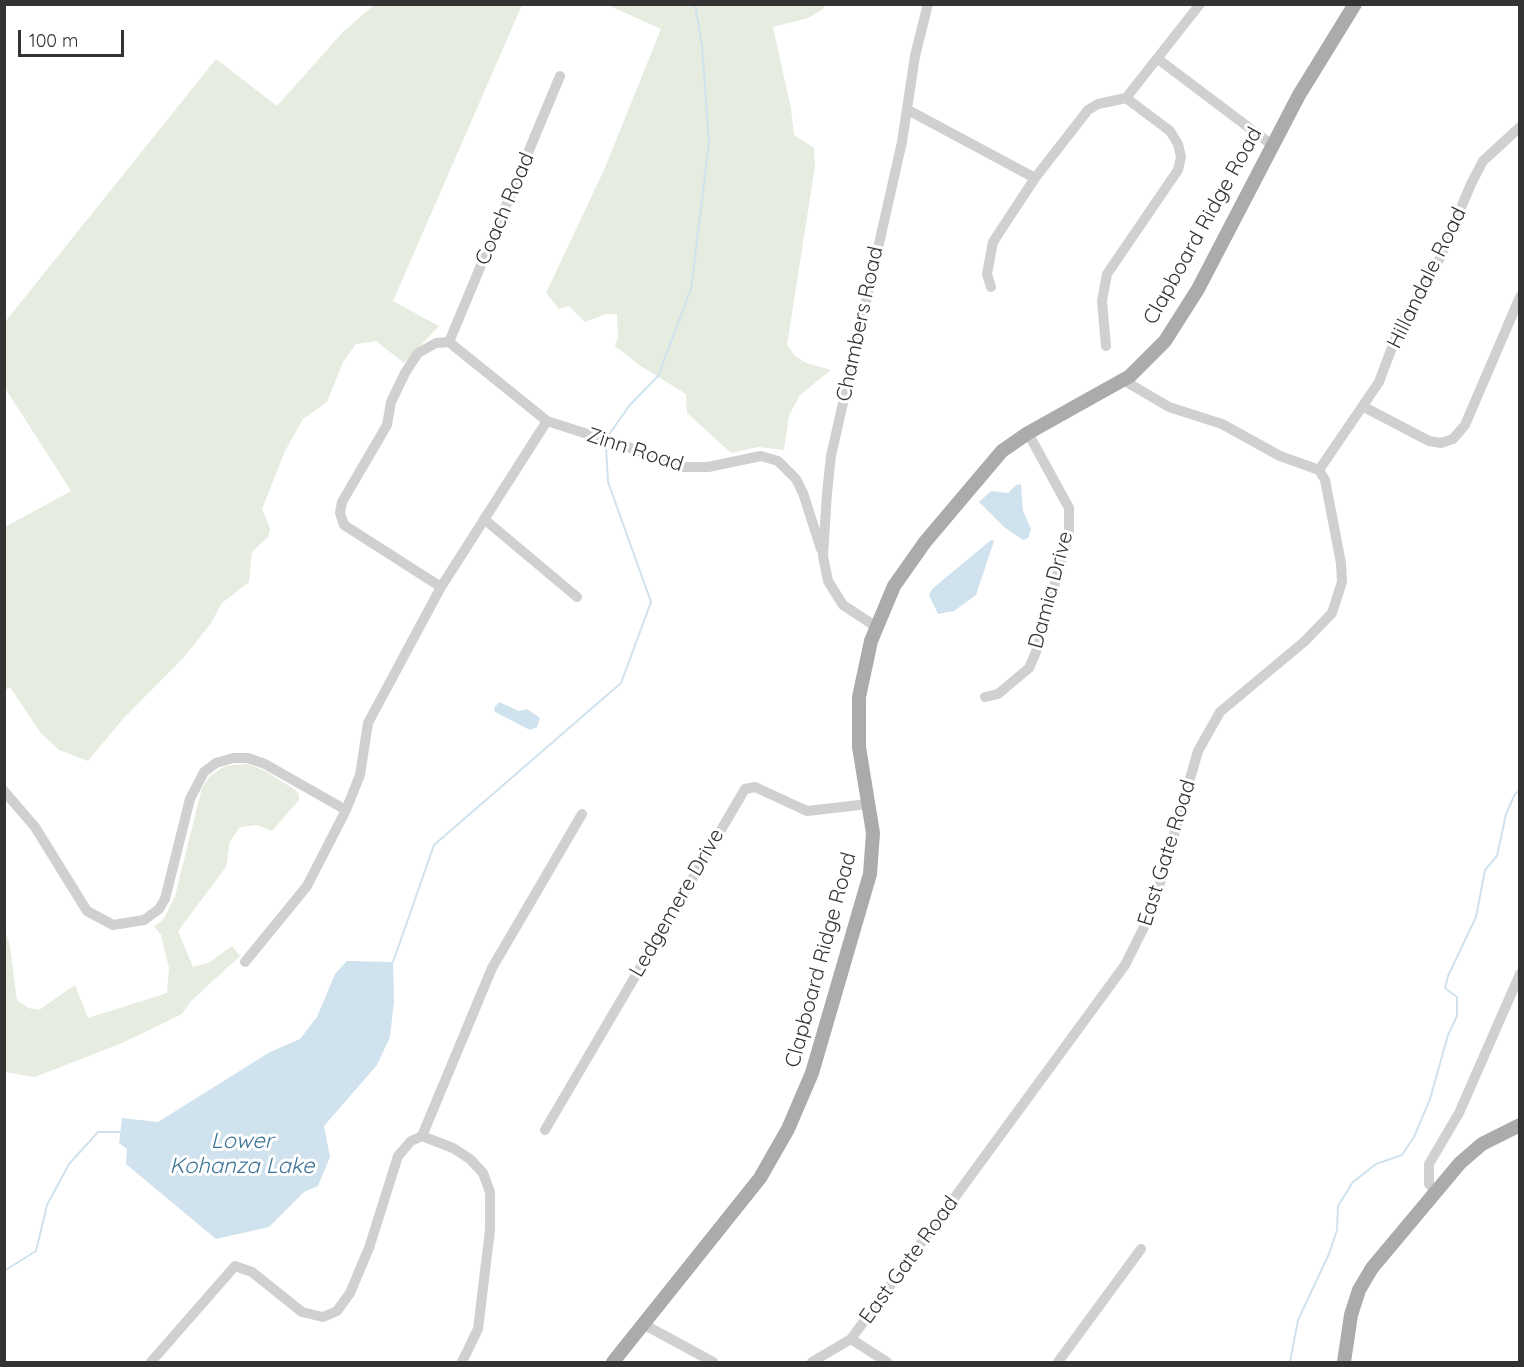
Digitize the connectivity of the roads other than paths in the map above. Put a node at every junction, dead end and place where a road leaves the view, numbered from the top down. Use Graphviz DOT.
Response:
graph roads {
  1 [pos="928,4"];
  2 [pos="1200,4"];
  3 [pos="1355,4"];
  4 [pos="1158,59"];
  5 [pos="560,76"];
  6 [pos="1126,98"];
  7 [pos="908,110"];
  8 [pos="1520,127"];
  9 [pos="1272,145"];
  10 [pos="1035,178"];
  11 [pos="991,287"];
  12 [pos="1520,297"];
  13 [pos="449,342"];
  14 [pos="1106,346"];
  15 [pos="1124,380"];
  16 [pos="1364,407"];
  17 [pos="547,421"];
  18 [pos="1028,433"];
  19 [pos="1319,470"];
  20 [pos="484,519"];
  21 [pos="823,556"];
  22 [pos="441,587"];
  23 [pos="577,597"];
  24 [pos="875,626"];
  25 [pos="985,697"];
  26 [pos="4,790"];
  27 [pos="868,804"];
  28 [pos="346,810"];
  29 [pos="582,814"];
  30 [pos="245,962"];
  31 [pos="1520,974"];
  32 [pos="1520,1125"];
  33 [pos="545,1130"];
  34 [pos="422,1136"];
  35 [pos="1436,1192"];
  36 [pos="1141,1249"];
  37 [pos="643,1324"];
  38 [pos="851,1339"];
  39 [pos="151,1362"];
  40 [pos="462,1362"];
  41 [pos="613,1362"];
  42 [pos="713,1362"];
  43 [pos="812,1362"];
  44 [pos="887,1362"];
  45 [pos="1058,1362"];
  46 [pos="1344,1362"];
  1 -- 7 [label="street, Chambers Road"];
  2 -- 4 [label="street"];
  3 -- 9 [label="main road, Clapboard Ridge Road"];
  4 -- 6 [label="street"];
  4 -- 9 [label="street"];
  5 -- 13 [label="street, Coach Road"];
  6 -- 10 [label="street"];
  6 -- 14 [label="street"];
  7 -- 10 [label="street"];
  7 -- 21 [label="street, Chambers Road"];
  8 -- 16 [label="street, Hillandale Road"];
  9 -- 15 [label="main road, Clapboard Ridge Road"];
  10 -- 11 [label="street"];
  12 -- 16 [label="street"];
  13 -- 17 [label="street, Zinn Road"];
  13 -- 22 [label="street"];
  15 -- 18 [label="main road, Clapboard Ridge Road"];
  15 -- 19 [label="street"];
  16 -- 19 [label="street, Hillandale Road"];
  17 -- 20 [label="street"];
  17 -- 21 [label="street, Zinn Road"];
  18 -- 24 [label="main road, Clapboard Ridge Road"];
  18 -- 25 [label="street, Damia Drive"];
  19 -- 38 [label="street, East Gate Road"];
  20 -- 22 [label="street"];
  20 -- 23 [label="street"];
  21 -- 24 [label="street, Chambers Road"];
  22 -- 28 [label="street"];
  24 -- 27 [label="main road, Clapboard Ridge Road"];
  26 -- 28 [label="street"];
  27 -- 33 [label="street, Ledgemere Drive"];
  27 -- 37 [label="main road, Clapboard Ridge Road"];
  28 -- 30 [label="street"];
  29 -- 34 [label="street"];
  31 -- 35 [label="street"];
  32 -- 35 [label="main road"];
  34 -- 39 [label="street"];
  34 -- 40 [label="street"];
  35 -- 46 [label="main road"];
  36 -- 45 [label="street"];
  37 -- 41 [label="main road, Clapboard Ridge Road"];
  37 -- 42 [label="street"];
  38 -- 43 [label="street, East Gate Road"];
  38 -- 44 [label="street"];
}
